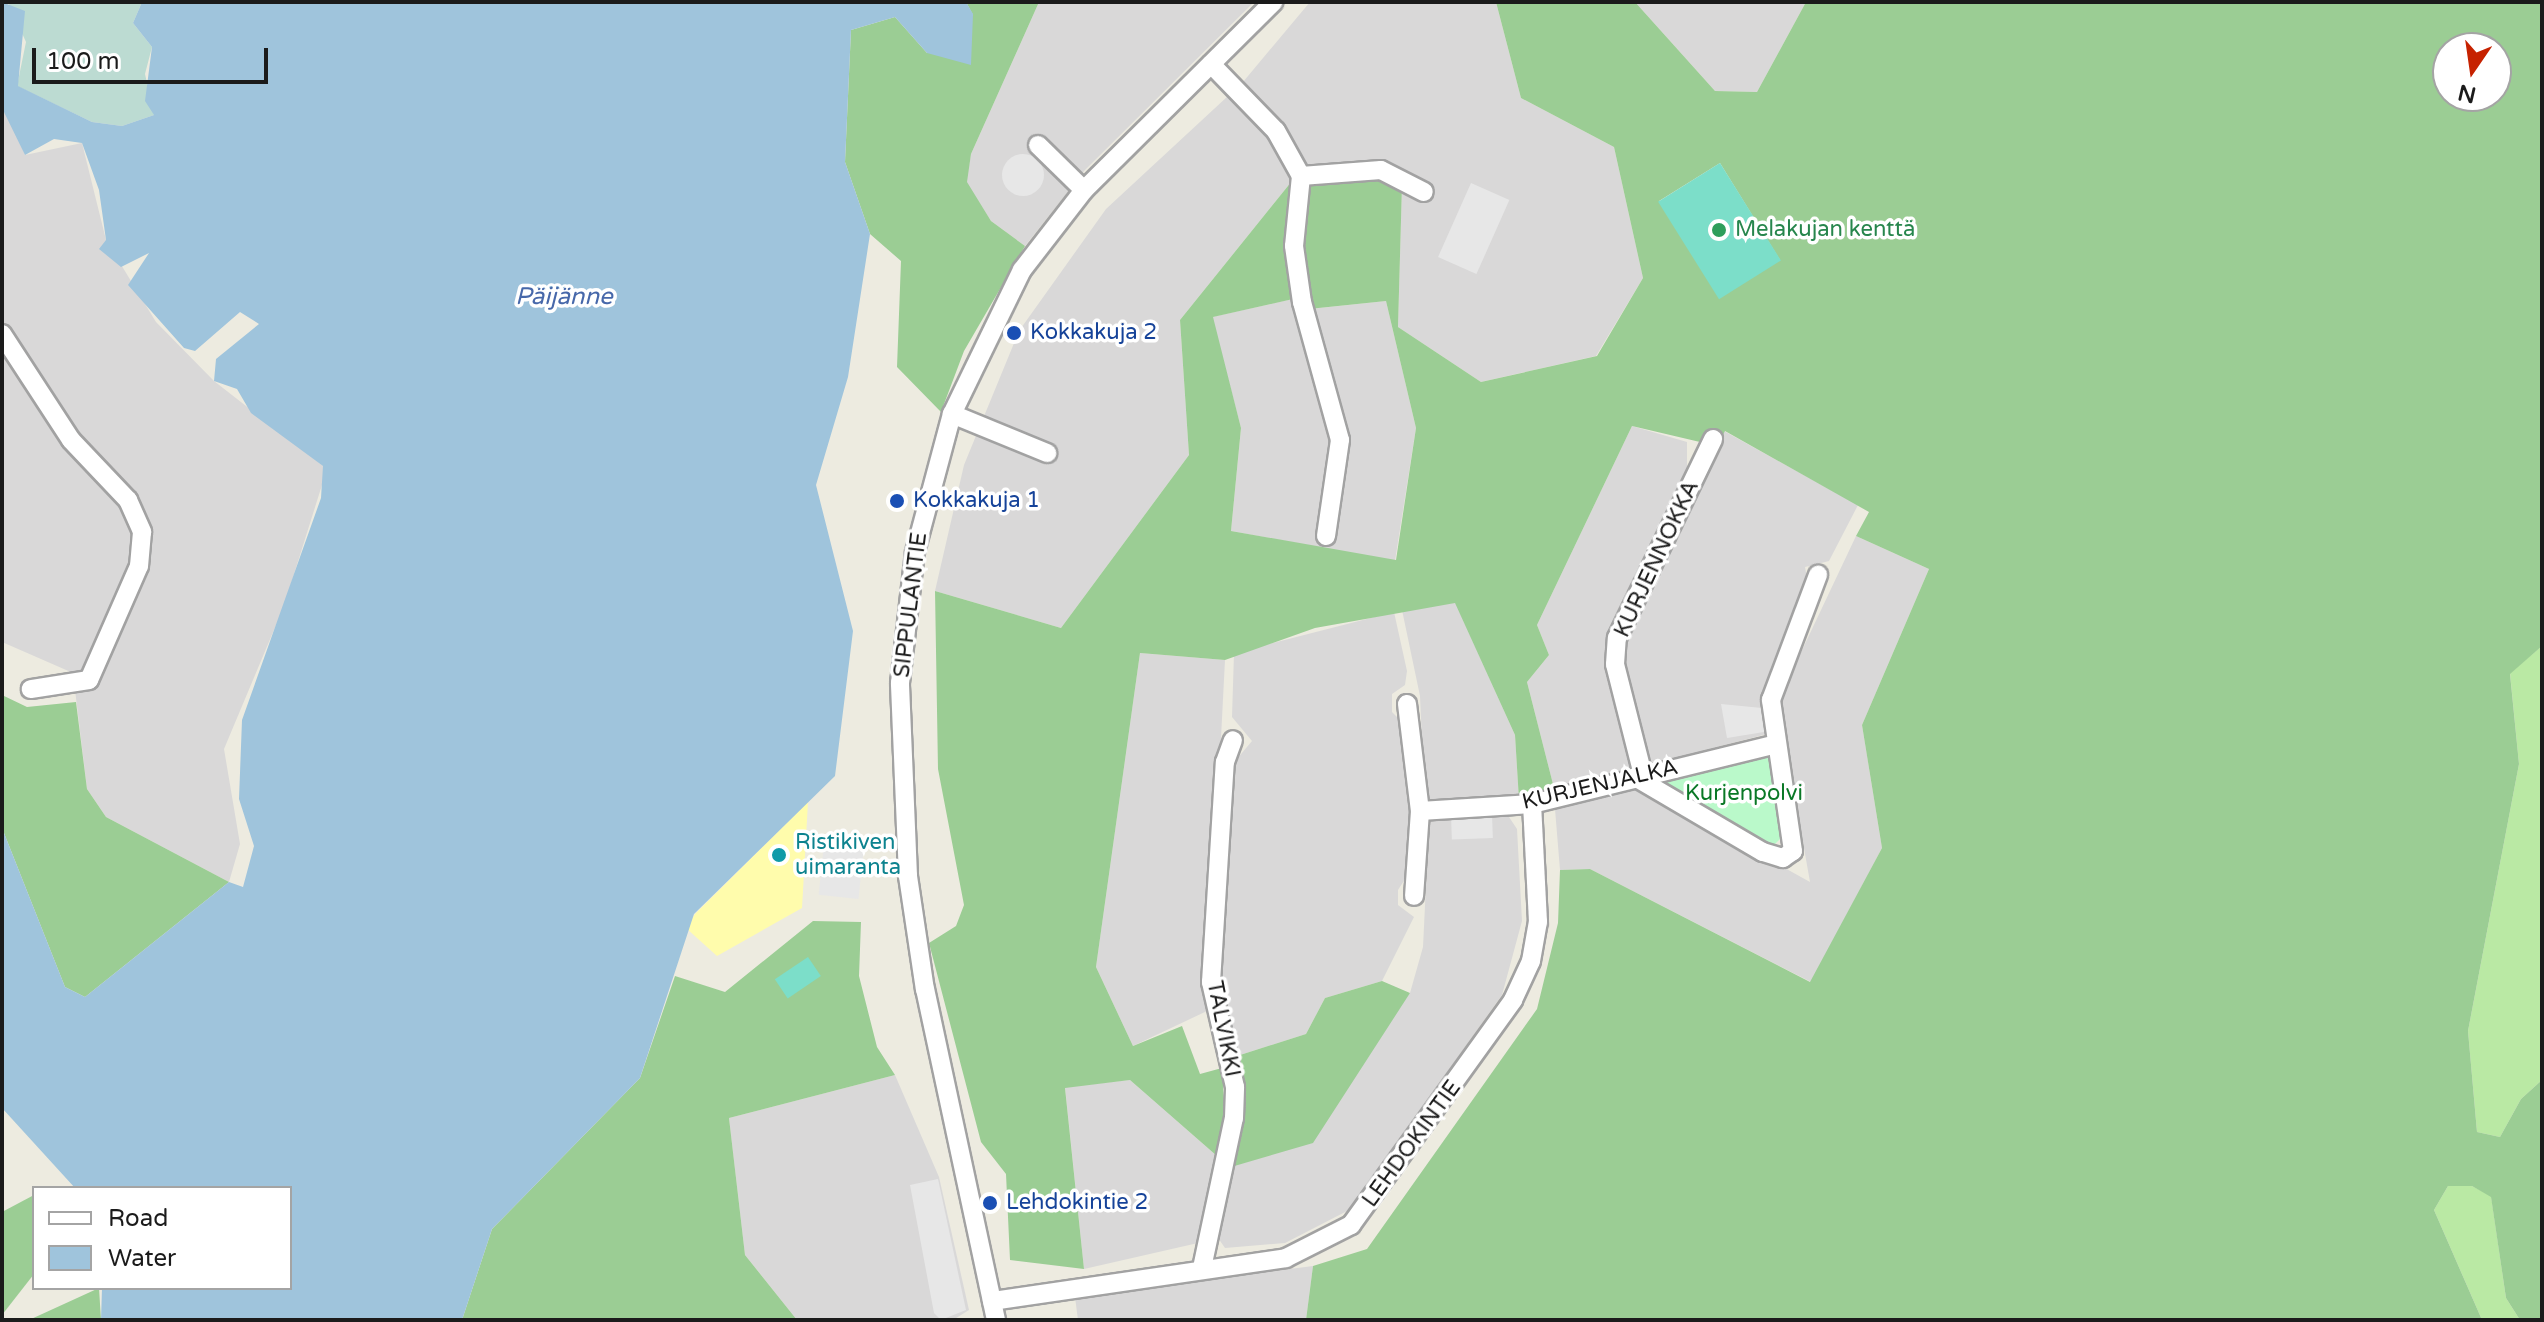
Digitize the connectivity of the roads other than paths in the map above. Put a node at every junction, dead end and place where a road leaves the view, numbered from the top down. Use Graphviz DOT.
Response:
graph roads {
  1 [pos="1273,2"];
  2 [pos="1211,64"];
  3 [pos="1038,145"];
  4 [pos="1301,176"];
  5 [pos="1084,190"];
  6 [pos="1424,192"];
  7 [pos="2,334"];
  8 [pos="952,414"];
  9 [pos="1713,439"];
  10 [pos="1047,453"];
  11 [pos="1326,536"];
  12 [pos="1818,575"];
  13 [pos="31,689"];
  14 [pos="1407,704"];
  15 [pos="1233,740"];
  16 [pos="1777,744"];
  17 [pos="1639,776"];
  18 [pos="1532,804"];
  19 [pos="1420,811"];
  20 [pos="1414,896"];
  21 [pos="1202,1268"];
  22 [pos="994,1311"];
  1 -- 2 [label="street, SIPPULANTIE"];
  2 -- 4 [label="street"];
  2 -- 5 [label="street, SIPPULANTIE"];
  3 -- 5 [label="street"];
  4 -- 6 [label="street"];
  4 -- 11 [label="street"];
  5 -- 8 [label="street, SIPPULANTIE"];
  7 -- 13 [label="street"];
  8 -- 10 [label="street"];
  8 -- 22 [label="street, SIPPULANTIE"];
  9 -- 17 [label="street, KURJENNOKKA"];
  12 -- 16 [label="street"];
  14 -- 19 [label="street"];
  15 -- 21 [label="street, TALVIKKI"];
  16 -- 17 [label="street, KURJENJALKA"];
  16 -- 17 [label="street"];
  17 -- 18 [label="street, KURJENJALKA"];
  18 -- 19 [label="street, KURJENJALKA"];
  18 -- 21 [label="street, LEHDOKINTIE"];
  19 -- 20 [label="street"];
  21 -- 22 [label="street, LEHDOKINTIE"];
}
